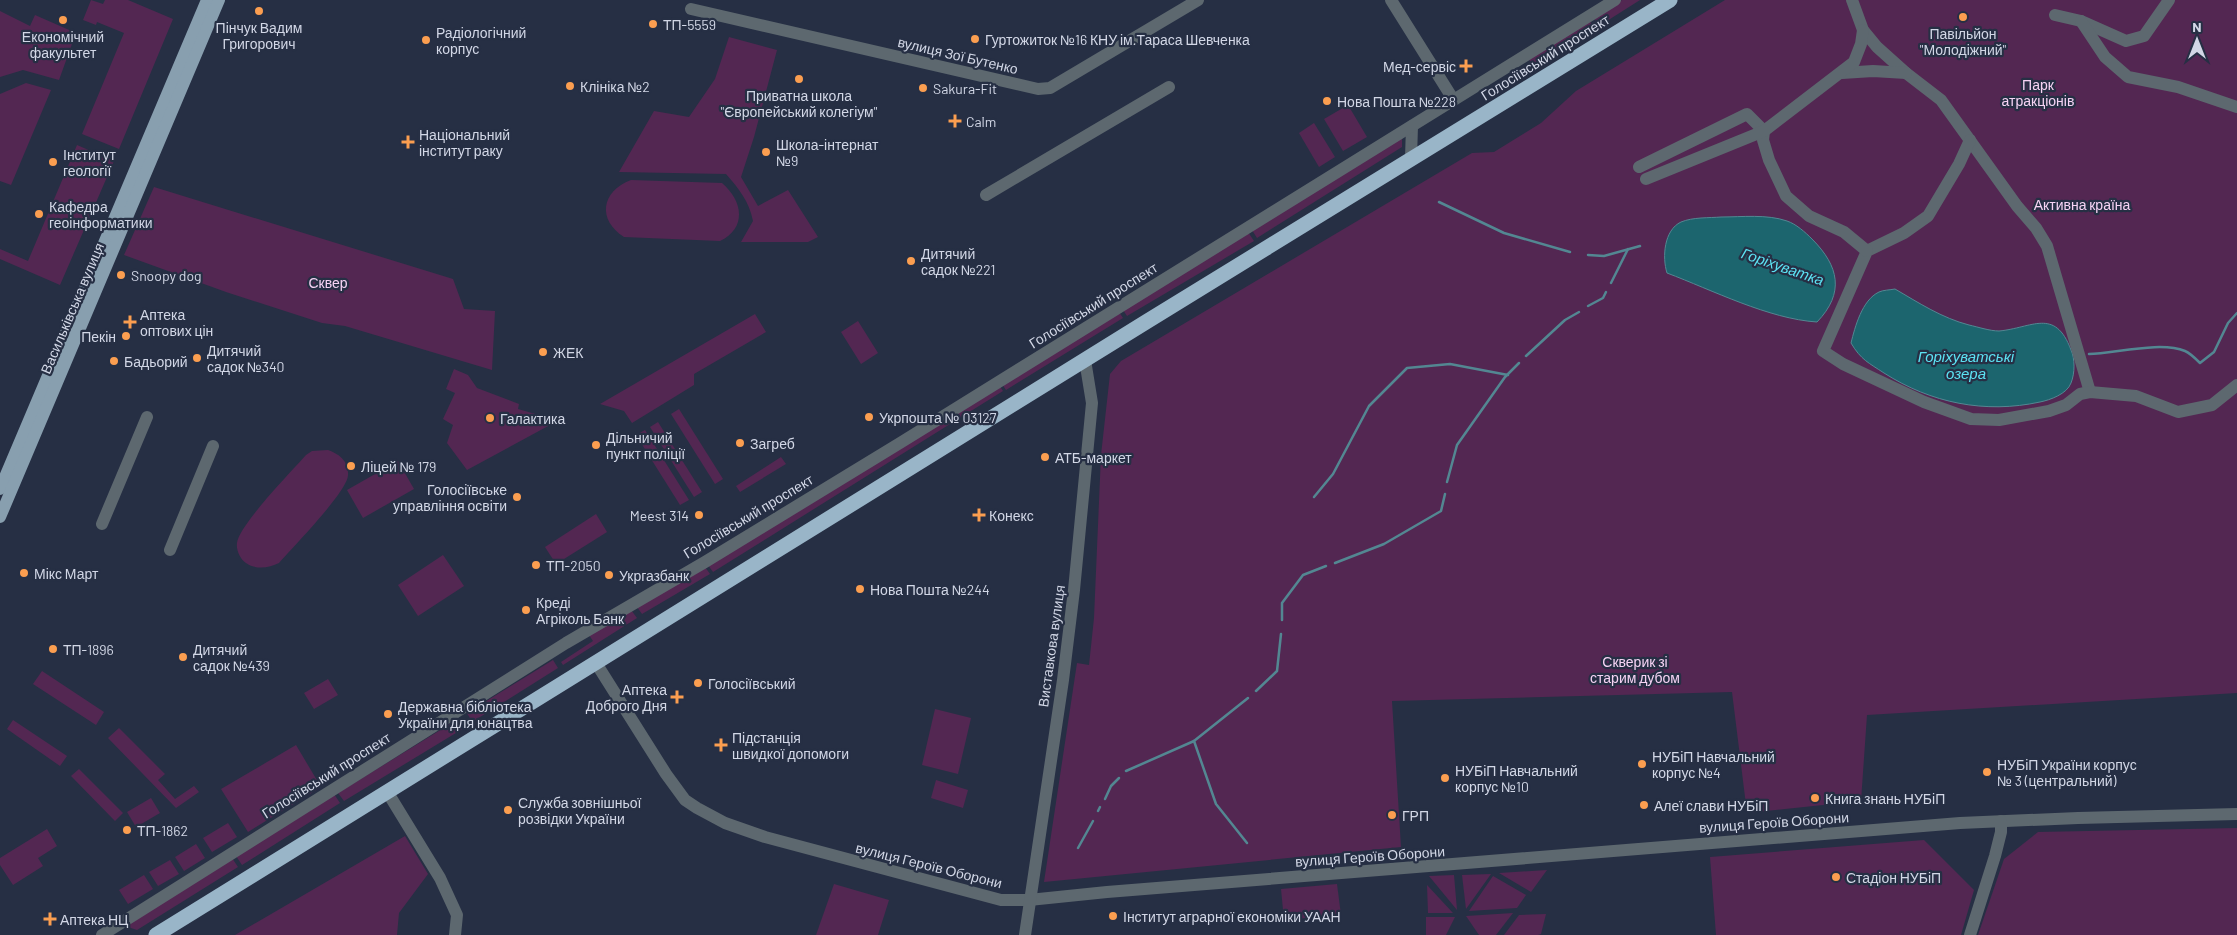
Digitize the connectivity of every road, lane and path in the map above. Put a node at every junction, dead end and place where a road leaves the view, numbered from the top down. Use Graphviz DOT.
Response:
graph roads {
  1 [pos="207,0"];
  2 [pos="219,0"];
  3 [pos="1198,0"];
  4 [pos="1391,0"];
  5 [pos="1615,0"];
  6 [pos="1670,0"];
  7 [pos="1852,0"];
  8 [pos="2169,0"];
  9 [pos="691,9"];
  10 [pos="2055,15"];
  11 [pos="2081,21"];
  12 [pos="1863,30"];
  13 [pos="1842,73"];
  14 [pos="1906,73"];
  15 [pos="1169,87"];
  16 [pos="1453,99"];
  17 [pos="2237,107"];
  18 [pos="1412,126"];
  19 [pos="1764,131"];
  20 [pos="1970,140"];
  21 [pos="1411,158"];
  22 [pos="1639,167"];
  23 [pos="1646,179"];
  24 [pos="986,195"];
  25 [pos="1867,251"];
  26 [pos="1085,360"];
  27 [pos="2237,385"];
  28 [pos="2090,392"];
  29 [pos="147,417"];
  30 [pos="213,446"];
  31 [pos="0,489"];
  32 [pos="0,517"];
  33 [pos="102,524"];
  34 [pos="170,550"];
  35 [pos="596,663"];
  36 [pos="388,792"];
  37 [pos="2237,814"];
  38 [pos="2001,821"];
  39 [pos="1029,900"];
  40 [pos="102,935"];
  41 [pos="156,935"];
  42 [pos="455,935"];
  43 [pos="1024,935"];
  44 [pos="1970,935"];
  1 -- 31 [label="main road, Васильківська вулиця"];
  2 -- 32 [label="main road, Васильківська вулиця"];
  3 -- 9 [label="street, вулиця Зої Бутенко"];
  4 -- 16 [label="street"];
  5 -- 16 [label="street, Голосіївський проспект"];
  6 -- 21 [label="highway, Голосіївський проспект"];
  7 -- 12 [label="street"];
  8 -- 11 [label="street"];
  10 -- 11 [label="street"];
  11 -- 17 [label="street"];
  12 -- 13 [label="street"];
  12 -- 14 [label="street"];
  13 -- 14 [label="street"];
  13 -- 19 [label="street"];
  14 -- 20 [label="street"];
  15 -- 24 [label="street"];
  16 -- 18 [label="street, Голосіївський проспект"];
  18 -- 21 [label="street"];
  18 -- 40 [label="street, Голосіївський проспект"];
  19 -- 22 [label="street"];
  19 -- 23 [label="street"];
  19 -- 25 [label="street"];
  20 -- 25 [label="street"];
  20 -- 28 [label="street"];
  21 -- 26 [label="highway, Голосіївський проспект"];
  25 -- 28 [label="street"];
  26 -- 35 [label="highway, Голосіївський проспект"];
  26 -- 39 [label="street, Виставкова вулиця"];
  27 -- 28 [label="street"];
  29 -- 33 [label="street"];
  30 -- 34 [label="street"];
  35 -- 36 [label="highway, Голосіївський проспект"];
  35 -- 39 [label="street, вулиця Героїв Оборони"];
  36 -- 41 [label="highway, Голосіївський проспект"];
  36 -- 42 [label="street"];
  37 -- 38 [label="street, вулиця Героїв Оборони"];
  38 -- 39 [label="street, вулиця Героїв Оборони"];
  38 -- 44 [label="street"];
  39 -- 43 [label="street, Виставкова вулиця"];
}
